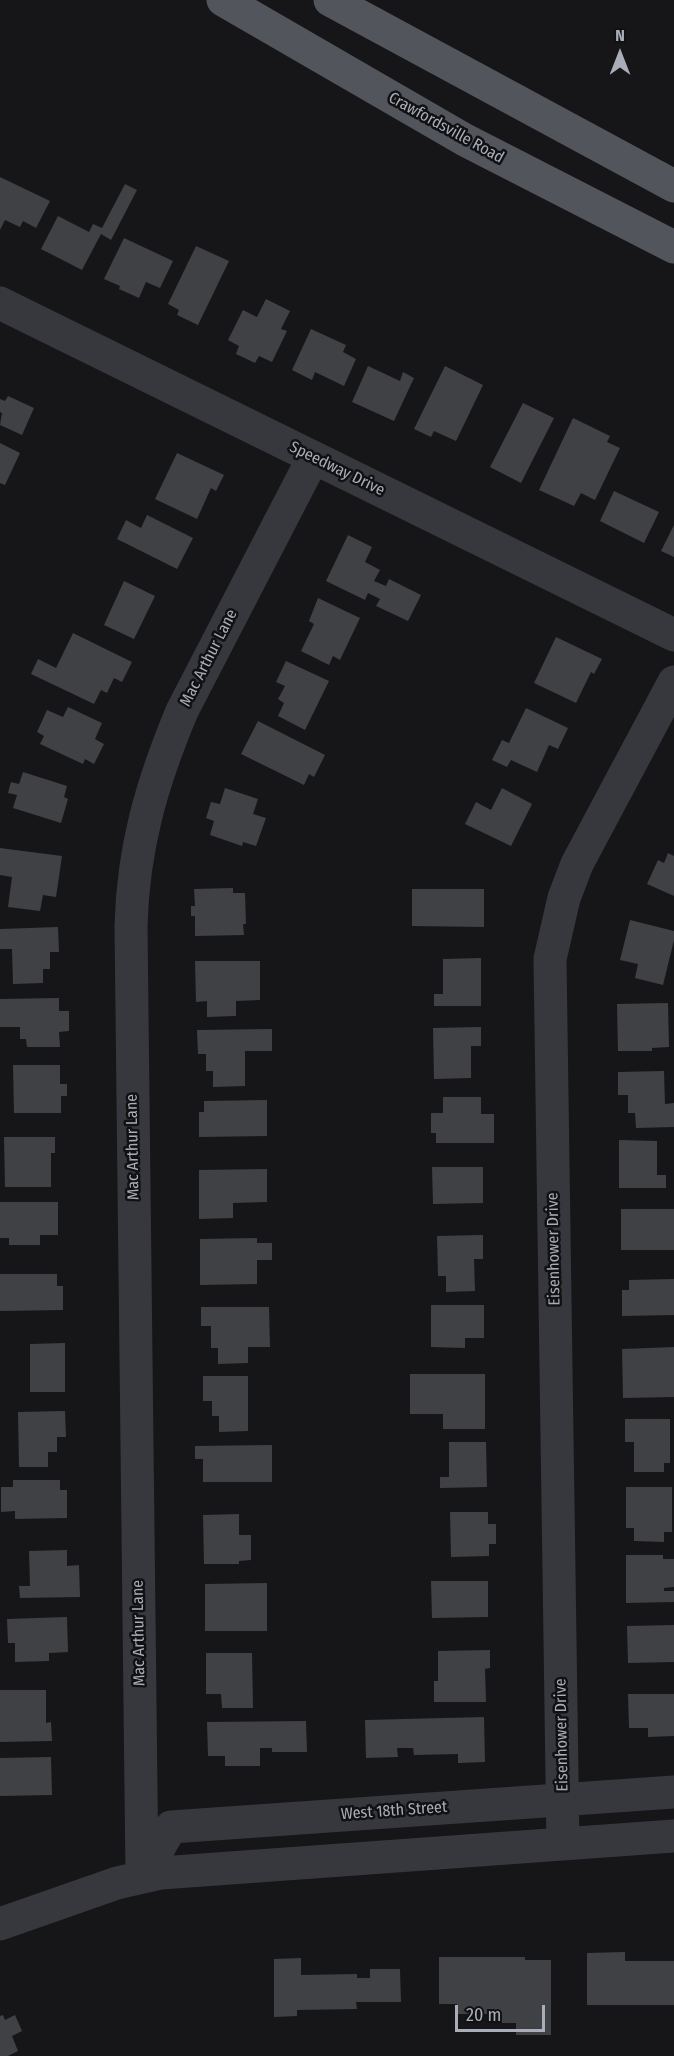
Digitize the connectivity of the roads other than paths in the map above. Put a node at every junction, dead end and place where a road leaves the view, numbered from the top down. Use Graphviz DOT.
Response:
graph roads {
  1 [pos="223,0"];
  2 [pos="330,0"];
  3 [pos="674,186"];
  4 [pos="674,247"];
  5 [pos="0,303"];
  6 [pos="312,458"];
  7 [pos="674,635"];
  8 [pos="674,682"];
  9 [pos="674,1792"];
  10 [pos="563,1800"];
  11 [pos="674,1836"];
  12 [pos="563,1844"];
  13 [pos="142,1877"];
  14 [pos="0,1924"];
  1 -- 4 [label="main road, Crawfordsville Road"];
  2 -- 3 [label="main road"];
  5 -- 6 [label="street, Speedway Drive"];
  6 -- 7 [label="street, Speedway Drive"];
  6 -- 13 [label="street, Mac Arthur Lane"];
  8 -- 10 [label="street, Eisenhower Drive"];
  9 -- 10 [label="street, West 18th Street"];
  10 -- 12 [label="street, Eisenhower Drive"];
  10 -- 13 [label="street, West 18th Street"];
  11 -- 12 [label="street"];
  12 -- 13 [label="street"];
  13 -- 14 [label="street"];
}
